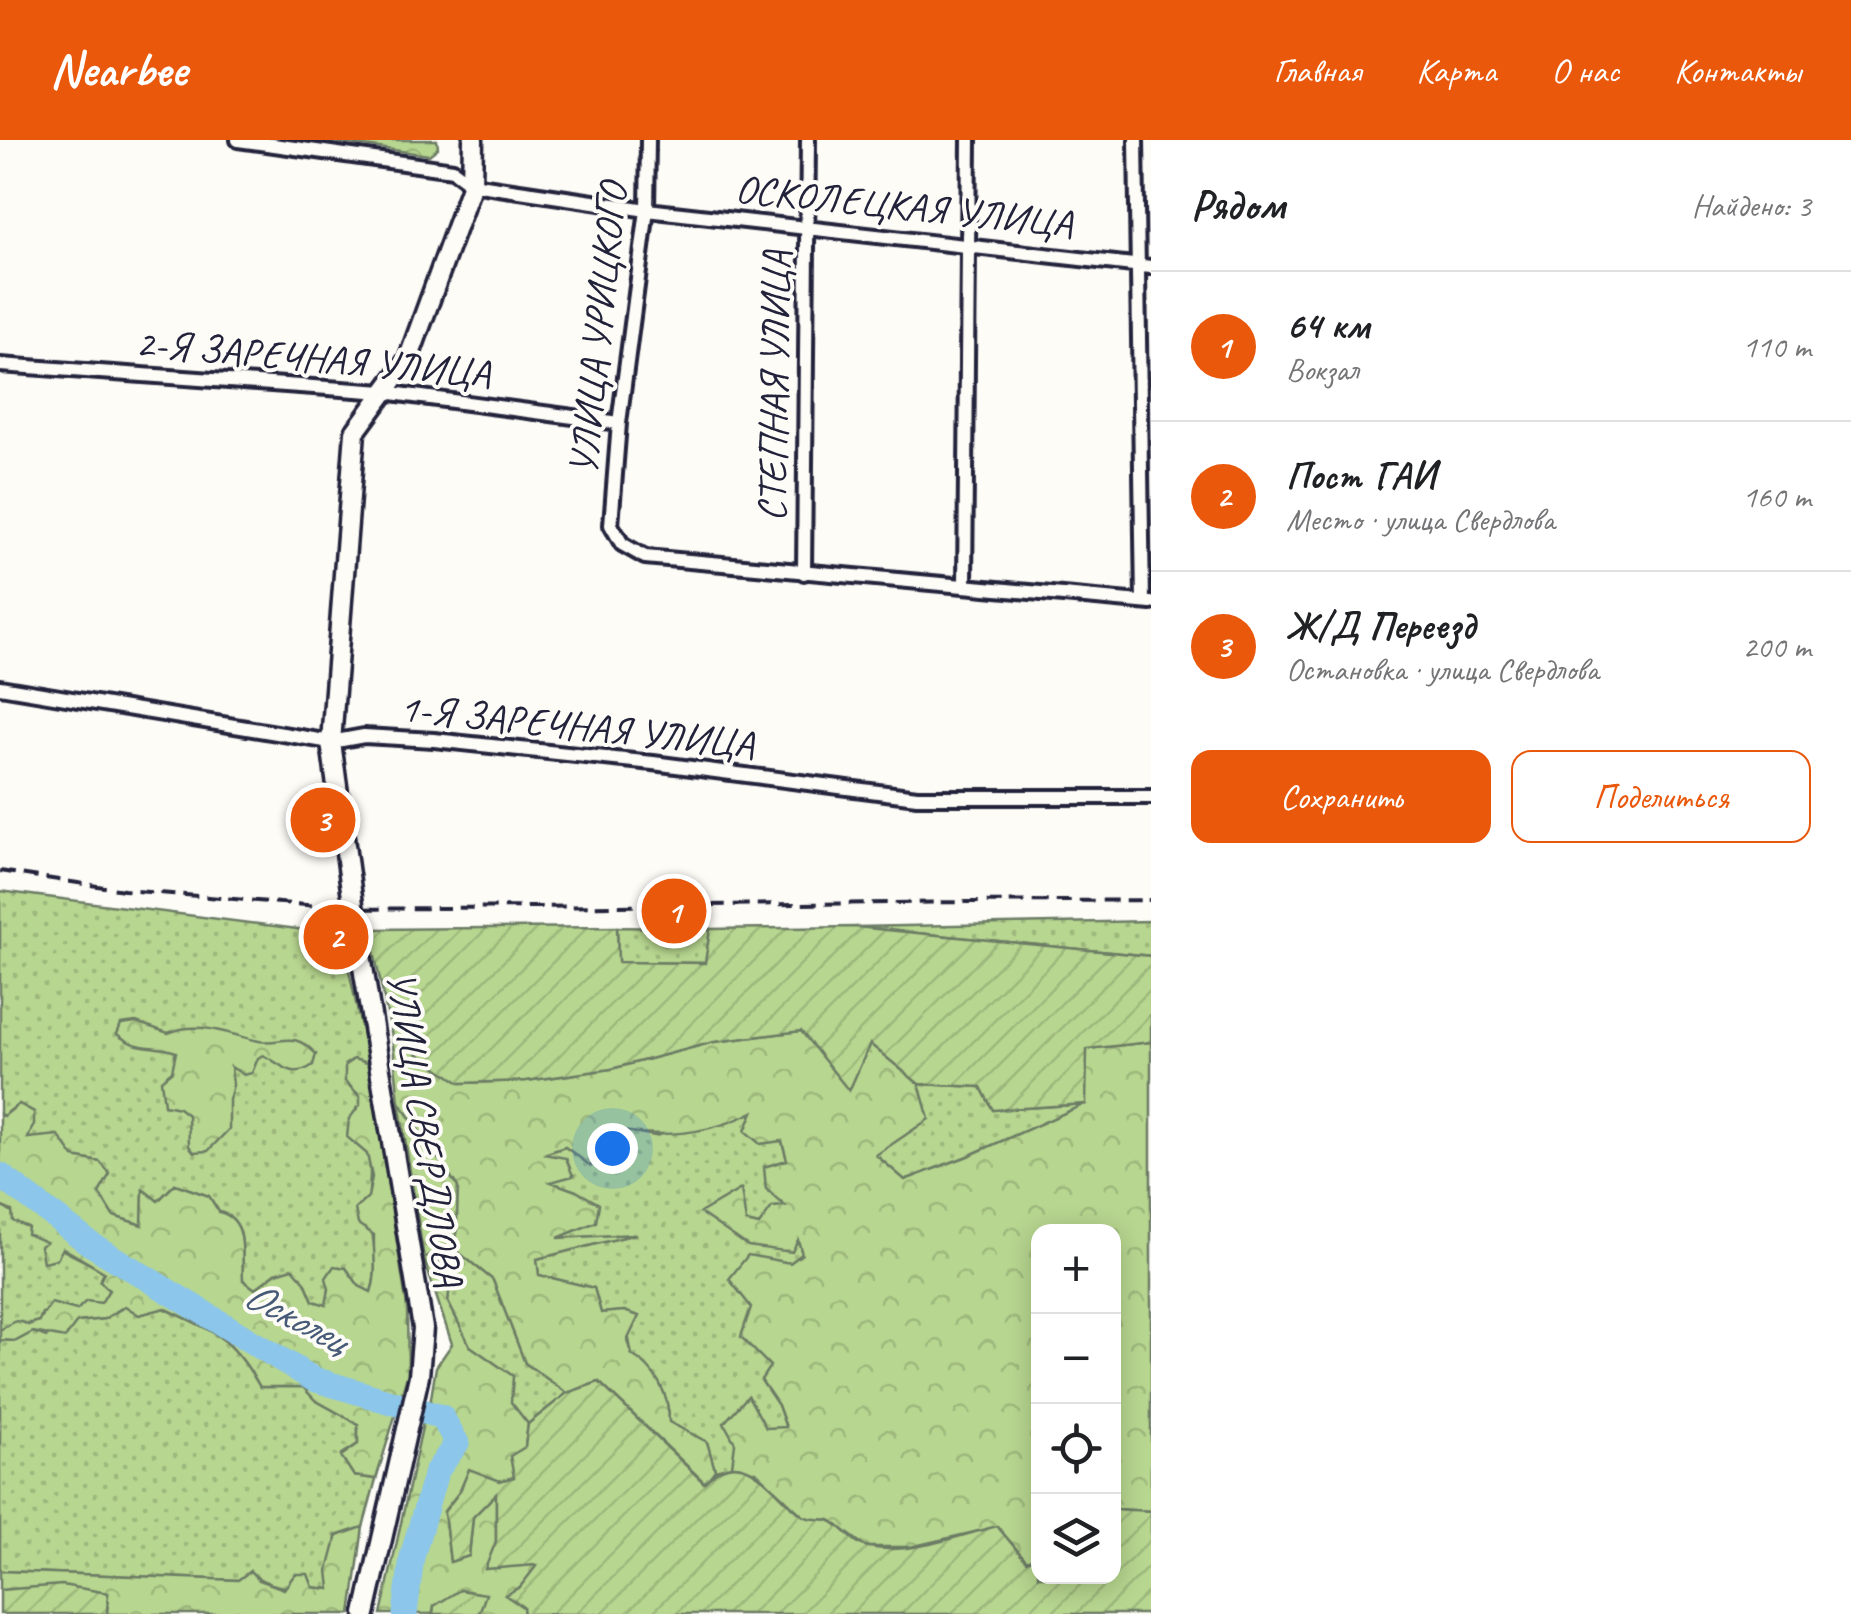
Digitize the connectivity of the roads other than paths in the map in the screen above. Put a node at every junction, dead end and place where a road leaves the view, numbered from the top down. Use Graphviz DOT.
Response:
graph roads {
  1 [pos="238,140"];
  2 [pos="473,140"];
  3 [pos="648,140"];
  4 [pos="808,140"];
  5 [pos="969,140"];
  6 [pos="1136,140"];
  7 [pos="472,184"];
  8 [pos="647,210"];
  9 [pos="808,229"];
  10 [pos="968,244"];
  11 [pos="1136,266"];
  12 [pos="1151,268"];
  13 [pos="0,365"];
  14 [pos="384,392"];
  15 [pos="619,422"];
  16 [pos="804,573"];
  17 [pos="965,586"];
  18 [pos="1147,602"];
  19 [pos="0,687"];
  20 [pos="331,742"];
  21 [pos="1151,797"];
  22 [pos="365,1614"];
  1 -- 7 [label="street, ОСКОЛЕЦКАЯ УЛИЦА"];
  2 -- 7 [label="main road, УЛИЦА СВЕРДЛОВА"];
  3 -- 8 [label="street, УЛИЦА УРИЦКОГО"];
  4 -- 9 [label="street, СТЕПНАЯ УЛИЦА"];
  5 -- 10 [label="street"];
  6 -- 11 [label="street"];
  7 -- 8 [label="street, ОСКОЛЕЦКАЯ УЛИЦА"];
  7 -- 14 [label="main road, УЛИЦА СВЕРДЛОВА"];
  8 -- 9 [label="street, ОСКОЛЕЦКАЯ УЛИЦА"];
  8 -- 15 [label="street, УЛИЦА УРИЦКОГО"];
  9 -- 10 [label="street, ОСКОЛЕЦКАЯ УЛИЦА"];
  9 -- 16 [label="street, СТЕПНАЯ УЛИЦА"];
  10 -- 11 [label="street, ОСКОЛЕЦКАЯ УЛИЦА"];
  10 -- 17 [label="street"];
  11 -- 12 [label="street, ОСКОЛЕЦКАЯ УЛИЦА"];
  11 -- 18 [label="street"];
  13 -- 14 [label="street, 2-Я ЗАРЕЧНАЯ УЛИЦА"];
  14 -- 15 [label="street, 2-Я ЗАРЕЧНАЯ УЛИЦА"];
  14 -- 20 [label="main road, УЛИЦА СВЕРДЛОВА"];
  15 -- 16 [label="street, УЛИЦА УРИЦКОГО"];
  16 -- 17 [label="street"];
  17 -- 18 [label="street"];
  19 -- 20 [label="street, 1-Я ЗАРЕЧНАЯ УЛИЦА"];
  20 -- 21 [label="street, 1-Я ЗАРЕЧНАЯ УЛИЦА"];
  20 -- 22 [label="main road, УЛИЦА СВЕРДЛОВА"];
}
